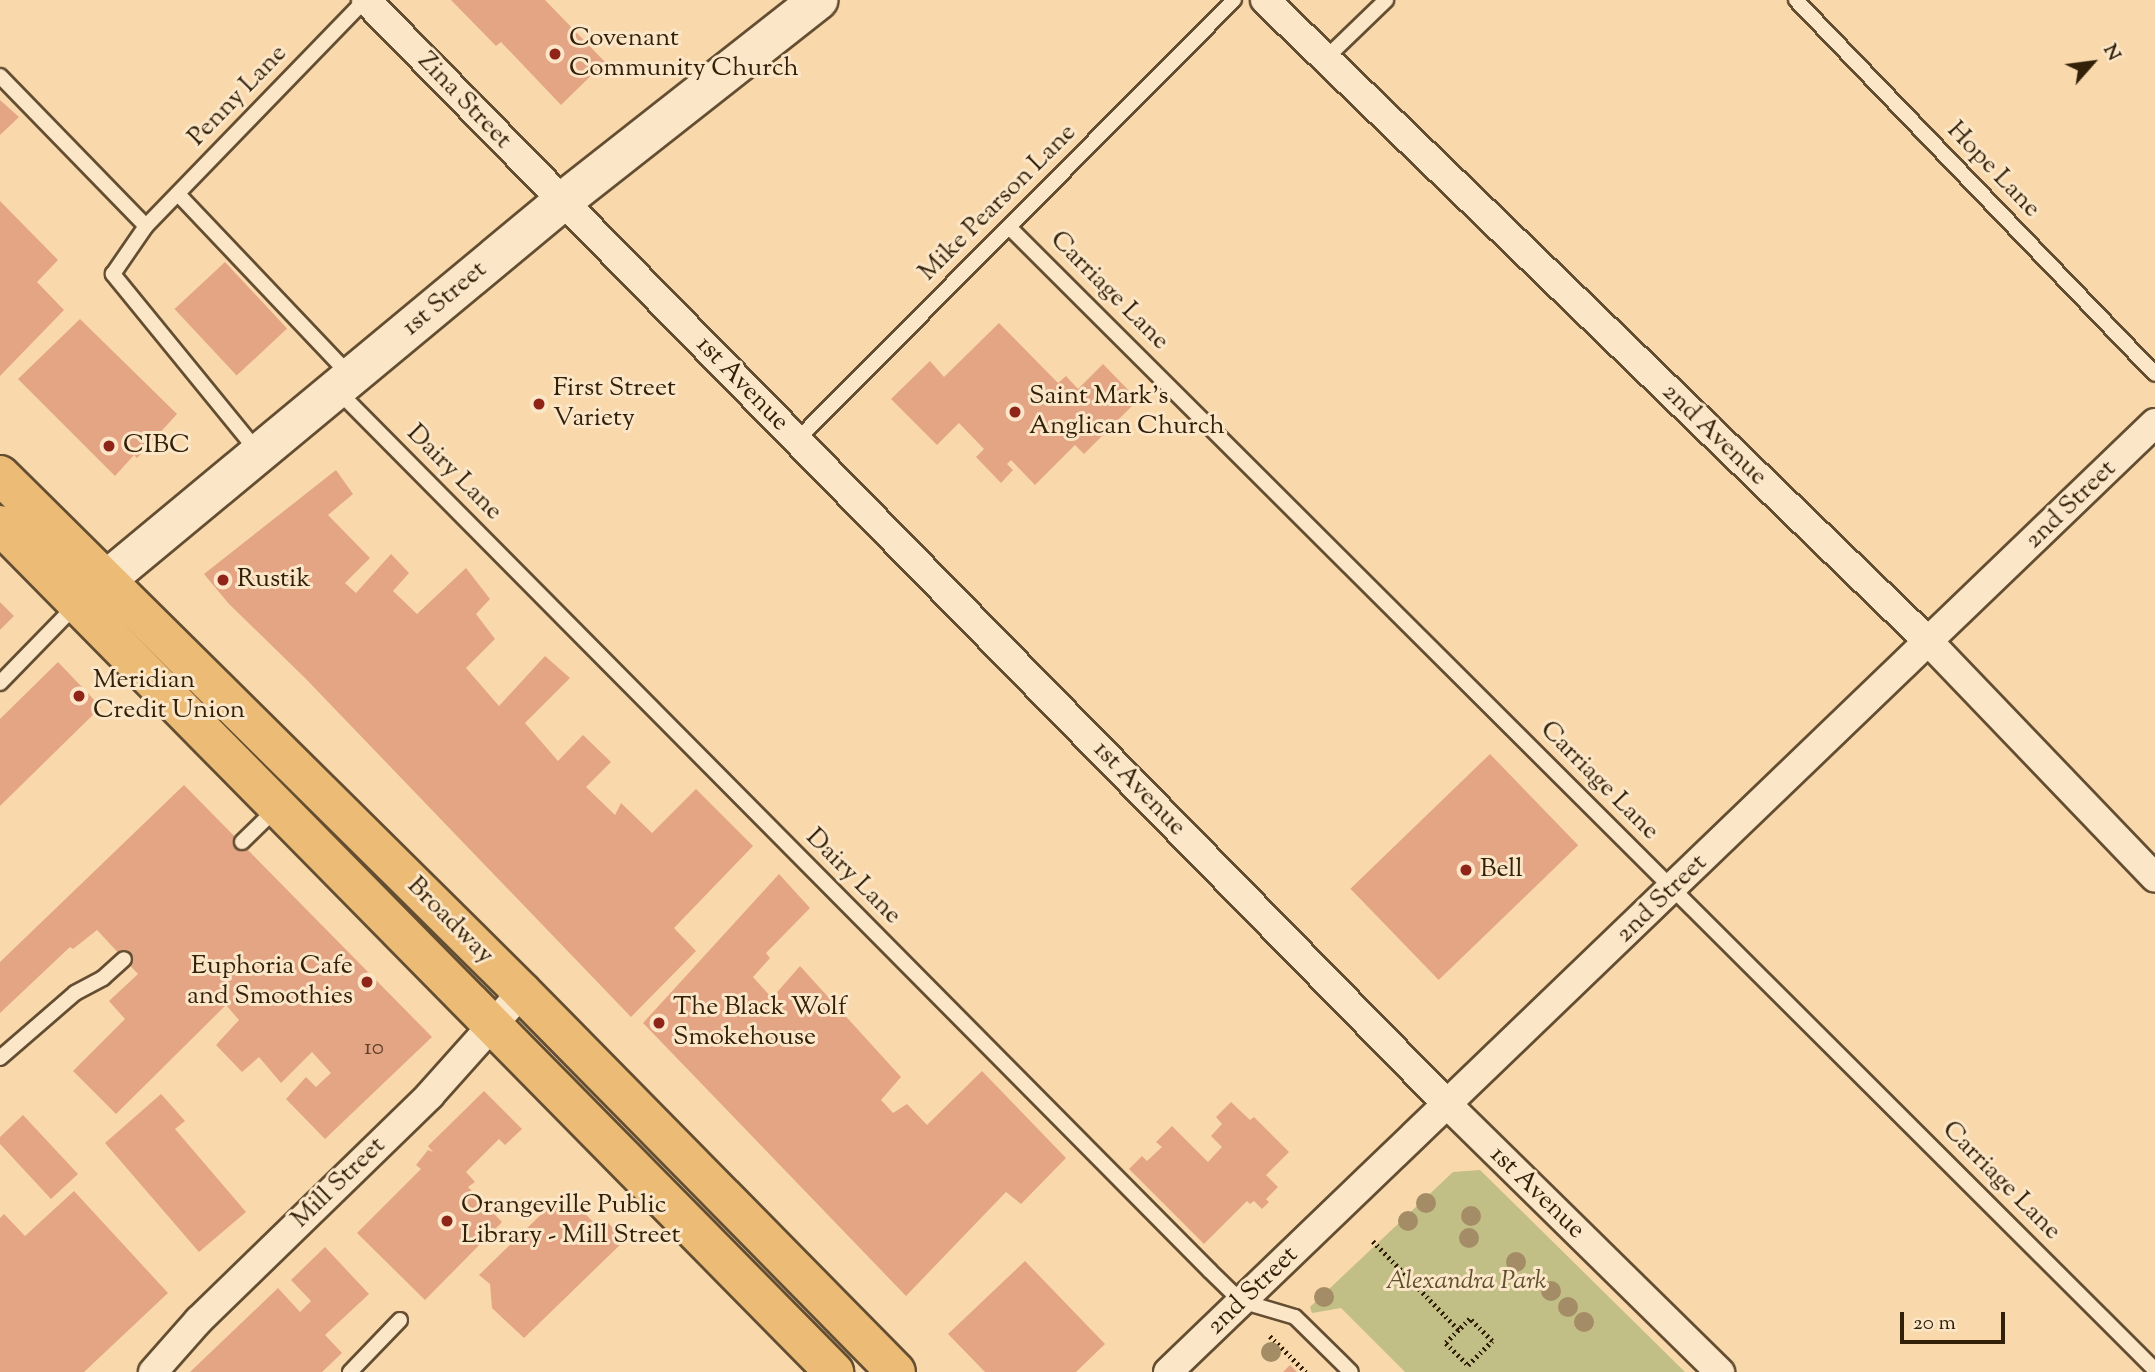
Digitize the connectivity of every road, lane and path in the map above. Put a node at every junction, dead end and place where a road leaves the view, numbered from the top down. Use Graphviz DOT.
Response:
graph roads {
  1 [pos="365,0"];
  2 [pos="818,0"];
  3 [pos="1234,0"];
  4 [pos="1265,0"];
  5 [pos="1386,0"];
  6 [pos="1796,0"];
  7 [pos="1325,59"];
  8 [pos="0,76"];
  9 [pos="178,194"];
  10 [pos="563,201"];
  11 [pos="146,226"];
  12 [pos="1009,227"];
  13 [pos="2155,374"];
  14 [pos="344,382"];
  15 [pos="2155,424"];
  16 [pos="797,440"];
  17 [pos="259,453"];
  18 [pos="0,475"];
  19 [pos="0,525"];
  20 [pos="106,579"];
  21 [pos="76,605"];
  22 [pos="1930,643"];
  23 [pos="0,684"];
  24 [pos="279,807"];
  25 [pos="242,842"];
  26 [pos="2155,878"];
  27 [pos="1673,889"];
  28 [pos="124,960"];
  29 [pos="522,992"];
  30 [pos="491,1025"];
  31 [pos="0,1058"];
  32 [pos="1447,1104"];
  33 [pos="1373,1241"];
  34 [pos="1241,1301"];
  35 [pos="400,1320"];
  36 [pos="1265,1330"];
  37 [pos="1459,1330"];
  38 [pos="2155,1370"];
  39 [pos="153,1372"];
  40 [pos="350,1372"];
  41 [pos="834,1372"];
  42 [pos="896,1372"];
  43 [pos="1168,1372"];
  44 [pos="1306,1372"];
  45 [pos="1352,1372"];
  46 [pos="1720,1372"];
  1 -- 9 [label="lane, Penny Lane"];
  1 -- 10 [label="street, Zina Street"];
  2 -- 10 [label="main road, 1st Street"];
  3 -- 12 [label="lane, Mike Pearson Lane"];
  4 -- 7 [label="street, 2nd Avenue"];
  5 -- 7 [label="lane"];
  6 -- 13 [label="lane, Hope Lane"];
  7 -- 22 [label="street, 2nd Avenue"];
  8 -- 11 [label="lane"];
  9 -- 11 [label="lane, Penny Lane"];
  9 -- 14 [label="lane, Dairy Lane"];
  10 -- 14 [label="main road, 1st Street"];
  10 -- 16 [label="street, 1st Avenue"];
  11 -- 17 [label="lane, Penny Lane"];
  12 -- 16 [label="lane, Mike Pearson Lane"];
  12 -- 27 [label="lane, Carriage Lane"];
  14 -- 17 [label="main road, 1st Street"];
  14 -- 34 [label="lane, Dairy Lane"];
  15 -- 22 [label="street, 2nd Street"];
  16 -- 32 [label="street, 1st Avenue"];
  17 -- 20 [label="main road, 1st Street"];
  18 -- 20 [label="main road, Broadway"];
  19 -- 21 [label="main road, Broadway"];
  20 -- 21 [label="main road, 1st Street"];
  20 -- 29 [label="main road, Broadway"];
  21 -- 23 [label="lane"];
  21 -- 24 [label="main road, Broadway"];
  22 -- 26 [label="street, 2nd Avenue"];
  22 -- 27 [label="street, 2nd Street"];
  24 -- 25 [label="lane"];
  24 -- 30 [label="main road, Broadway"];
  27 -- 32 [label="street, 2nd Street"];
  27 -- 38 [label="lane, Carriage Lane"];
  28 -- 31 [label="lane"];
  29 -- 30 [label="street, Mill Street"];
  29 -- 42 [label="main road, Broadway"];
  30 -- 39 [label="street, Mill Street"];
  30 -- 41 [label="main road, Broadway"];
  32 -- 34 [label="street, 2nd Street"];
  32 -- 46 [label="street, 1st Avenue"];
  33 -- 37 [label="path"];
  34 -- 43 [label="street, 2nd Street"];
  34 -- 45 [label="lane, Dairy Lane"];
  35 -- 40 [label="lane"];
  36 -- 44 [label="path"];
  37 -- 37 [label="path"];
}
